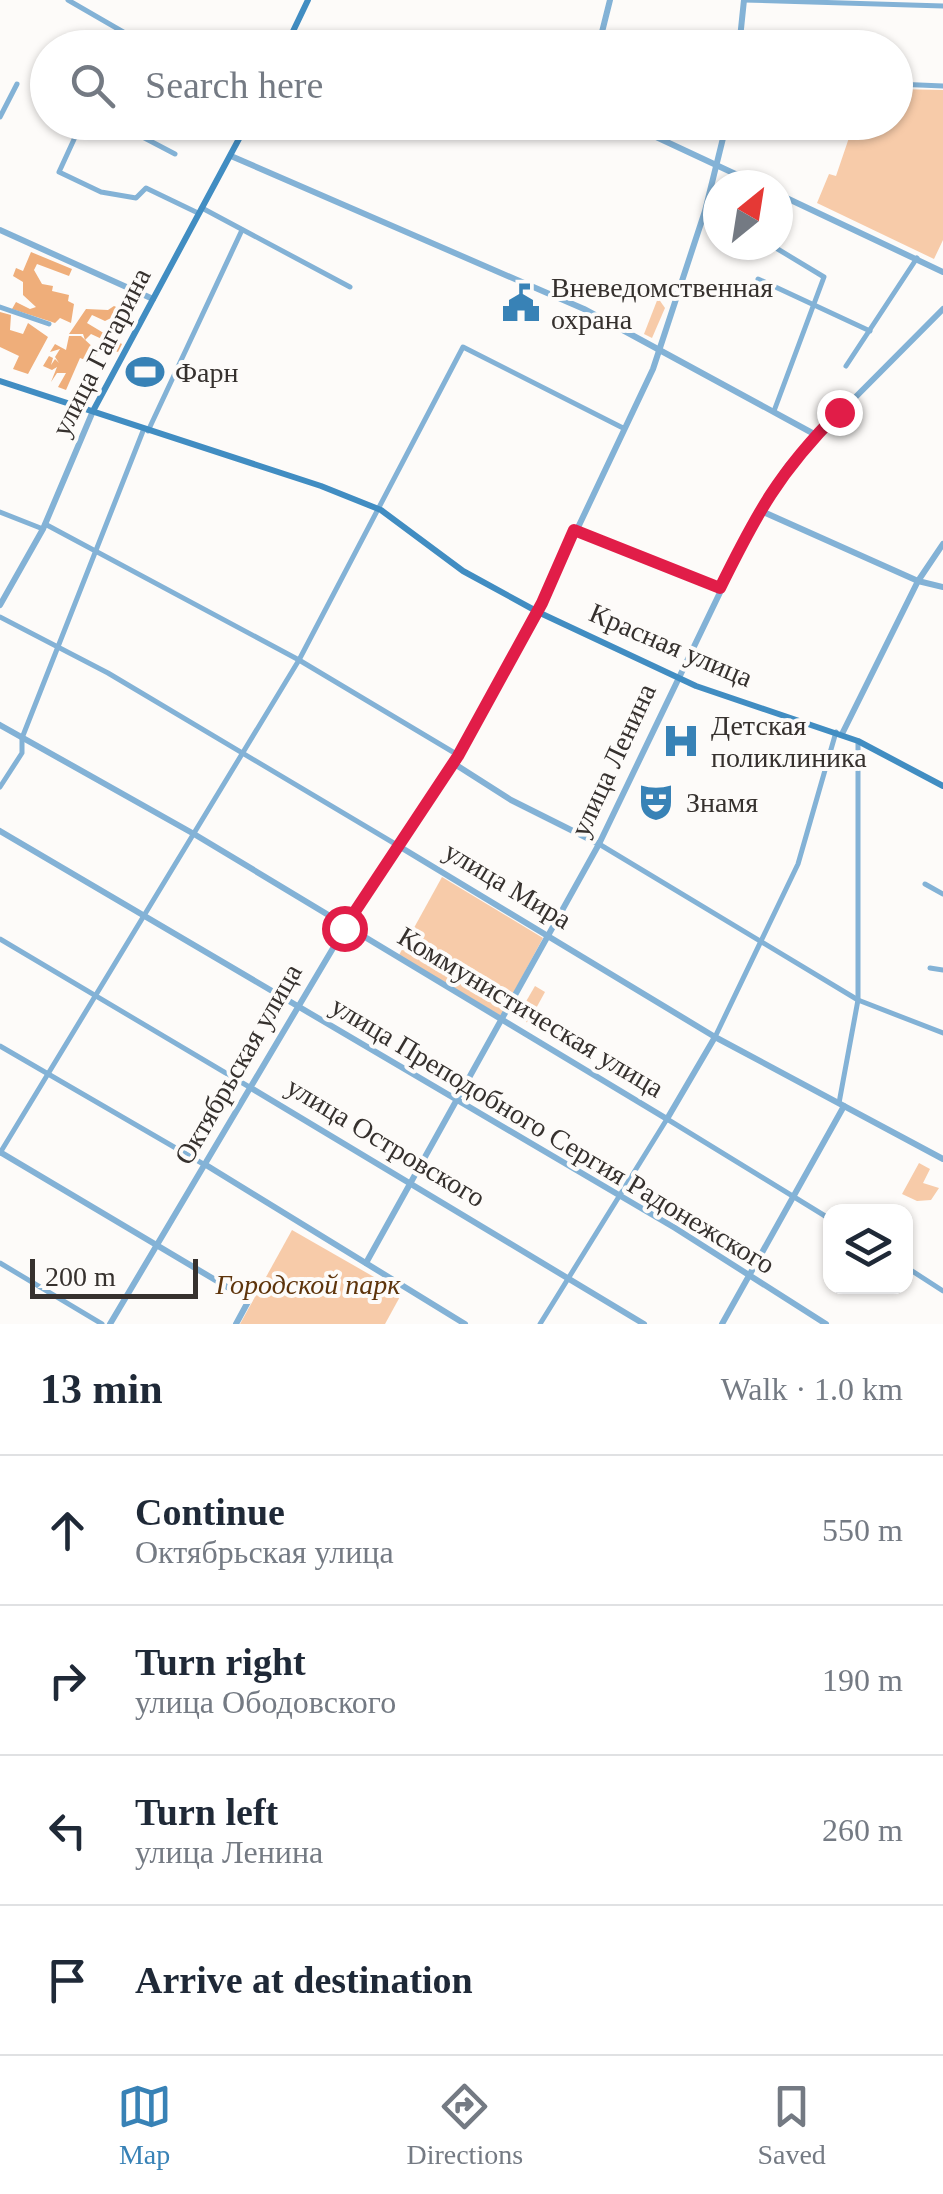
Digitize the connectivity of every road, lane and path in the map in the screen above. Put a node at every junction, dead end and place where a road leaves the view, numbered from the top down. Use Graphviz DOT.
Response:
graph roads {
  1 [pos="68,0"];
  2 [pos="308,0"];
  3 [pos="610,0"];
  4 [pos="742,0"];
  5 [pos="943,6"];
  6 [pos="120,30"];
  7 [pos="294,30"];
  8 [pos="602,30"];
  9 [pos="740,30"];
  10 [pos="17,84"];
  11 [pos="913,85"];
  12 [pos="943,86"];
  13 [pos="0,117"];
  14 [pos="73,140"];
  15 [pos="149,140"];
  16 [pos="238,140"];
  17 [pos="662,140"];
  18 [pos="723,140"];
  19 [pos="176,154"];
  20 [pos="230,156"];
  21 [pos="718,166"];
  22 [pos="717,170"];
  23 [pos="727,170"];
  24 [pos="793,201"];
  25 [pos="200,211"];
  26 [pos="703,217"];
  27 [pos="0,230"];
  28 [pos="242,230"];
  29 [pos="793,258"];
  30 [pos="917,258"];
  31 [pos="943,272"];
  32 [pos="758,279"];
  33 [pos="350,287"];
  34 [pos="153,299"];
  35 [pos="814,302"];
  36 [pos="0,307"];
  37 [pos="943,309"];
  38 [pos="48,324"];
  39 [pos="870,331"];
  40 [pos="658,347"];
  41 [pos="846,366"];
  42 [pos="0,381"];
  43 [pos="92,411"];
  44 [pos="774,411"];
  45 [pos="623,428"];
  46 [pos="145,431"];
  47 [pos="816,435"];
  48 [pos="381,510"];
  49 [pos="759,510"];
  50 [pos="0,512"];
  51 [pos="44,526"];
  52 [pos="574,530"];
  53 [pos="943,544"];
  54 [pos="92,551"];
  55 [pos="918,581"];
  56 [pos="720,588"];
  57 [pos="943,588"];
  58 [pos="0,606"];
  59 [pos="538,612"];
  60 [pos="0,618"];
  61 [pos="55,648"];
  62 [pos="299,660"];
  63 [pos="676,677"];
  64 [pos="0,725"];
  65 [pos="839,733"];
  66 [pos="22,738"];
  67 [pos="858,741"];
  68 [pos="244,752"];
  69 [pos="456,759"];
  70 [pos="943,786"];
  71 [pos="0,787"];
  72 [pos="0,832"];
  73 [pos="194,834"];
  74 [pos="397,844"];
  75 [pos="599,844"];
  76 [pos="925,884"];
  77 [pos="943,894"];
  78 [pos="142,914"];
  79 [pos="344,928"];
  80 [pos="549,936"];
  81 [pos="0,939"];
  82 [pos="762,945"];
  83 [pos="930,968"];
  84 [pos="943,970"];
  85 [pos="93,996"];
  86 [pos="858,1000"];
  87 [pos="297,1008"];
  88 [pos="501,1020"];
  89 [pos="943,1033"];
  90 [pos="716,1037"];
  91 [pos="0,1046"];
  92 [pos="48,1074"];
  93 [pos="251,1088"];
  94 [pos="456,1102"];
  95 [pos="842,1105"];
  96 [pos="667,1119"];
  97 [pos="0,1152"];
  98 [pos="943,1159"];
  99 [pos="206,1165"];
  100 [pos="410,1183"];
  101 [pos="620,1196"];
  102 [pos="794,1196"];
  103 [pos="823,1215"];
  104 [pos="156,1248"];
  105 [pos="0,1263"];
  106 [pos="366,1263"];
  107 [pos="913,1272"];
  108 [pos="748,1278"];
  109 [pos="568,1279"];
  110 [pos="943,1291"];
  111 [pos="102,1324"];
  112 [pos="110,1324"];
  113 [pos="236,1324"];
  114 [pos="465,1324"];
  115 [pos="540,1324"];
  116 [pos="644,1324"];
  117 [pos="722,1324"];
  118 [pos="826,1324"];
  1 -- 6 [label="street"];
  2 -- 7 [label="main road"];
  3 -- 8 [label="street"];
  4 -- 5 [label="street"];
  4 -- 9 [label="street"];
  10 -- 13 [label="street"];
  11 -- 12 [label="street"];
  14 -- 25 [label="street"];
  15 -- 19 [label="street"];
  16 -- 20 [label="main road, улица Гагарина"];
  17 -- 21 [label="street"];
  18 -- 21 [label="street, Октябрьская улица"];
  20 -- 25 [label="main road, улица Гагарина"];
  20 -- 40 [label="street"];
  21 -- 22 [label="street, Октябрьская улица"];
  21 -- 23 [label="street"];
  24 -- 30 [label="street"];
  25 -- 28 [label="street"];
  25 -- 34 [label="main road, улица Гагарина"];
  26 -- 40 [label="street, Октябрьская улица"];
  27 -- 34 [label="street"];
  28 -- 33 [label="street"];
  28 -- 46 [label="street"];
  29 -- 35 [label="street"];
  30 -- 31 [label="street"];
  30 -- 39 [label="street"];
  32 -- 35 [label="street"];
  34 -- 43 [label="main road, улица Гагарина"];
  35 -- 39 [label="street"];
  35 -- 44 [label="street"];
  36 -- 38 [label="street"];
  37 -- 47 [label="street, улица Ленина"];
  39 -- 41 [label="street"];
  40 -- 44 [label="street"];
  40 -- 45 [label="street, Октябрьская улица"];
  42 -- 43 [label="main road, Красная улица"];
  43 -- 46 [label="main road, Красная улица"];
  43 -- 51 [label="street, улица Гагарина"];
  44 -- 47 [label="street"];
  45 -- 48 [label="street"];
  45 -- 52 [label="street, Октябрьская улица"];
  46 -- 48 [label="main road, Красная улица"];
  46 -- 54 [label="street"];
  47 -- 49 [label="street, улица Ленина"];
  48 -- 59 [label="main road, Красная улица"];
  48 -- 62 [label="street"];
  49 -- 55 [label="street"];
  49 -- 56 [label="street, улица Ленина"];
  50 -- 51 [label="street"];
  51 -- 54 [label="street"];
  51 -- 58 [label="street, улица Гагарина"];
  52 -- 56 [label="street"];
  52 -- 59 [label="street, Октябрьская улица"];
  53 -- 55 [label="street"];
  54 -- 61 [label="street"];
  54 -- 62 [label="street"];
  55 -- 57 [label="street"];
  55 -- 65 [label="street"];
  56 -- 63 [label="street, улица Ленина"];
  59 -- 63 [label="main road, Красная улица"];
  59 -- 69 [label="street, Октябрьская улица"];
  60 -- 61 [label="street, улица Мира"];
  61 -- 66 [label="street"];
  61 -- 68 [label="street, улица Мира"];
  62 -- 68 [label="street"];
  62 -- 69 [label="street"];
  63 -- 65 [label="main road, Красная улица"];
  63 -- 75 [label="street, улица Ленина"];
  64 -- 66 [label="street, Коммунистическая улица"];
  65 -- 67 [label="main road, Красная улица"];
  65 -- 82 [label="street"];
  66 -- 71 [label="street"];
  66 -- 73 [label="street, Коммунистическая улица"];
  67 -- 70 [label="main road, Красная улица"];
  67 -- 86 [label="street"];
  68 -- 73 [label="street"];
  68 -- 74 [label="street, улица Мира"];
  69 -- 74 [label="street, Октябрьская улица"];
  69 -- 75 [label="street"];
  72 -- 78 [label="street, улица Преподобного Сергия Радонежского"];
  73 -- 78 [label="street"];
  73 -- 79 [label="street, Коммунистическая улица"];
  74 -- 79 [label="street, Октябрьская улица"];
  74 -- 80 [label="street, улица Мира"];
  75 -- 80 [label="street, улица Ленина"];
  75 -- 82 [label="street"];
  76 -- 77 [label="street"];
  78 -- 85 [label="street"];
  78 -- 87 [label="street, улица Преподобного Сергия Радонежского"];
  79 -- 87 [label="street, Октябрьская улица"];
  79 -- 88 [label="street, Коммунистическая улица"];
  80 -- 88 [label="street, улица Ленина"];
  80 -- 90 [label="street, улица Мира"];
  81 -- 85 [label="street, улица Островского"];
  82 -- 86 [label="street"];
  82 -- 90 [label="street"];
  83 -- 84 [label="street"];
  85 -- 92 [label="street"];
  85 -- 93 [label="street, улица Островского"];
  86 -- 89 [label="street"];
  86 -- 95 [label="street"];
  87 -- 93 [label="street, Октябрьская улица"];
  87 -- 94 [label="street, улица Преподобного Сергия Радонежского"];
  88 -- 94 [label="street, улица Ленина"];
  88 -- 96 [label="street, Коммунистическая улица"];
  90 -- 95 [label="street, улица Мира"];
  90 -- 96 [label="street"];
  91 -- 92 [label="street"];
  92 -- 97 [label="street"];
  92 -- 99 [label="street"];
  93 -- 99 [label="street, Октябрьская улица"];
  93 -- 100 [label="street, улица Островского"];
  94 -- 100 [label="street, улица Ленина"];
  94 -- 101 [label="street, улица Преподобного Сергия Радонежского"];
  95 -- 98 [label="street, улица Мира"];
  95 -- 102 [label="street"];
  96 -- 101 [label="street"];
  96 -- 102 [label="street, Коммунистическая улица"];
  97 -- 104 [label="street"];
  99 -- 104 [label="street, Октябрьская улица"];
  99 -- 106 [label="street"];
  100 -- 106 [label="street, улица Ленина"];
  100 -- 109 [label="street, улица Островского"];
  101 -- 108 [label="street, улица Преподобного Сергия Радонежского"];
  101 -- 109 [label="street"];
  102 -- 103 [label="street, Коммунистическая улица"];
  102 -- 108 [label="street"];
  104 -- 112 [label="street, Октябрьская улица"];
  104 -- 113 [label="street"];
  105 -- 111 [label="street"];
  106 -- 114 [label="street"];
  107 -- 110 [label="street"];
  108 -- 117 [label="street"];
  108 -- 118 [label="street, улица Преподобного Сергия Радонежского"];
  109 -- 115 [label="street"];
  109 -- 116 [label="street, улица Островского"];
}
